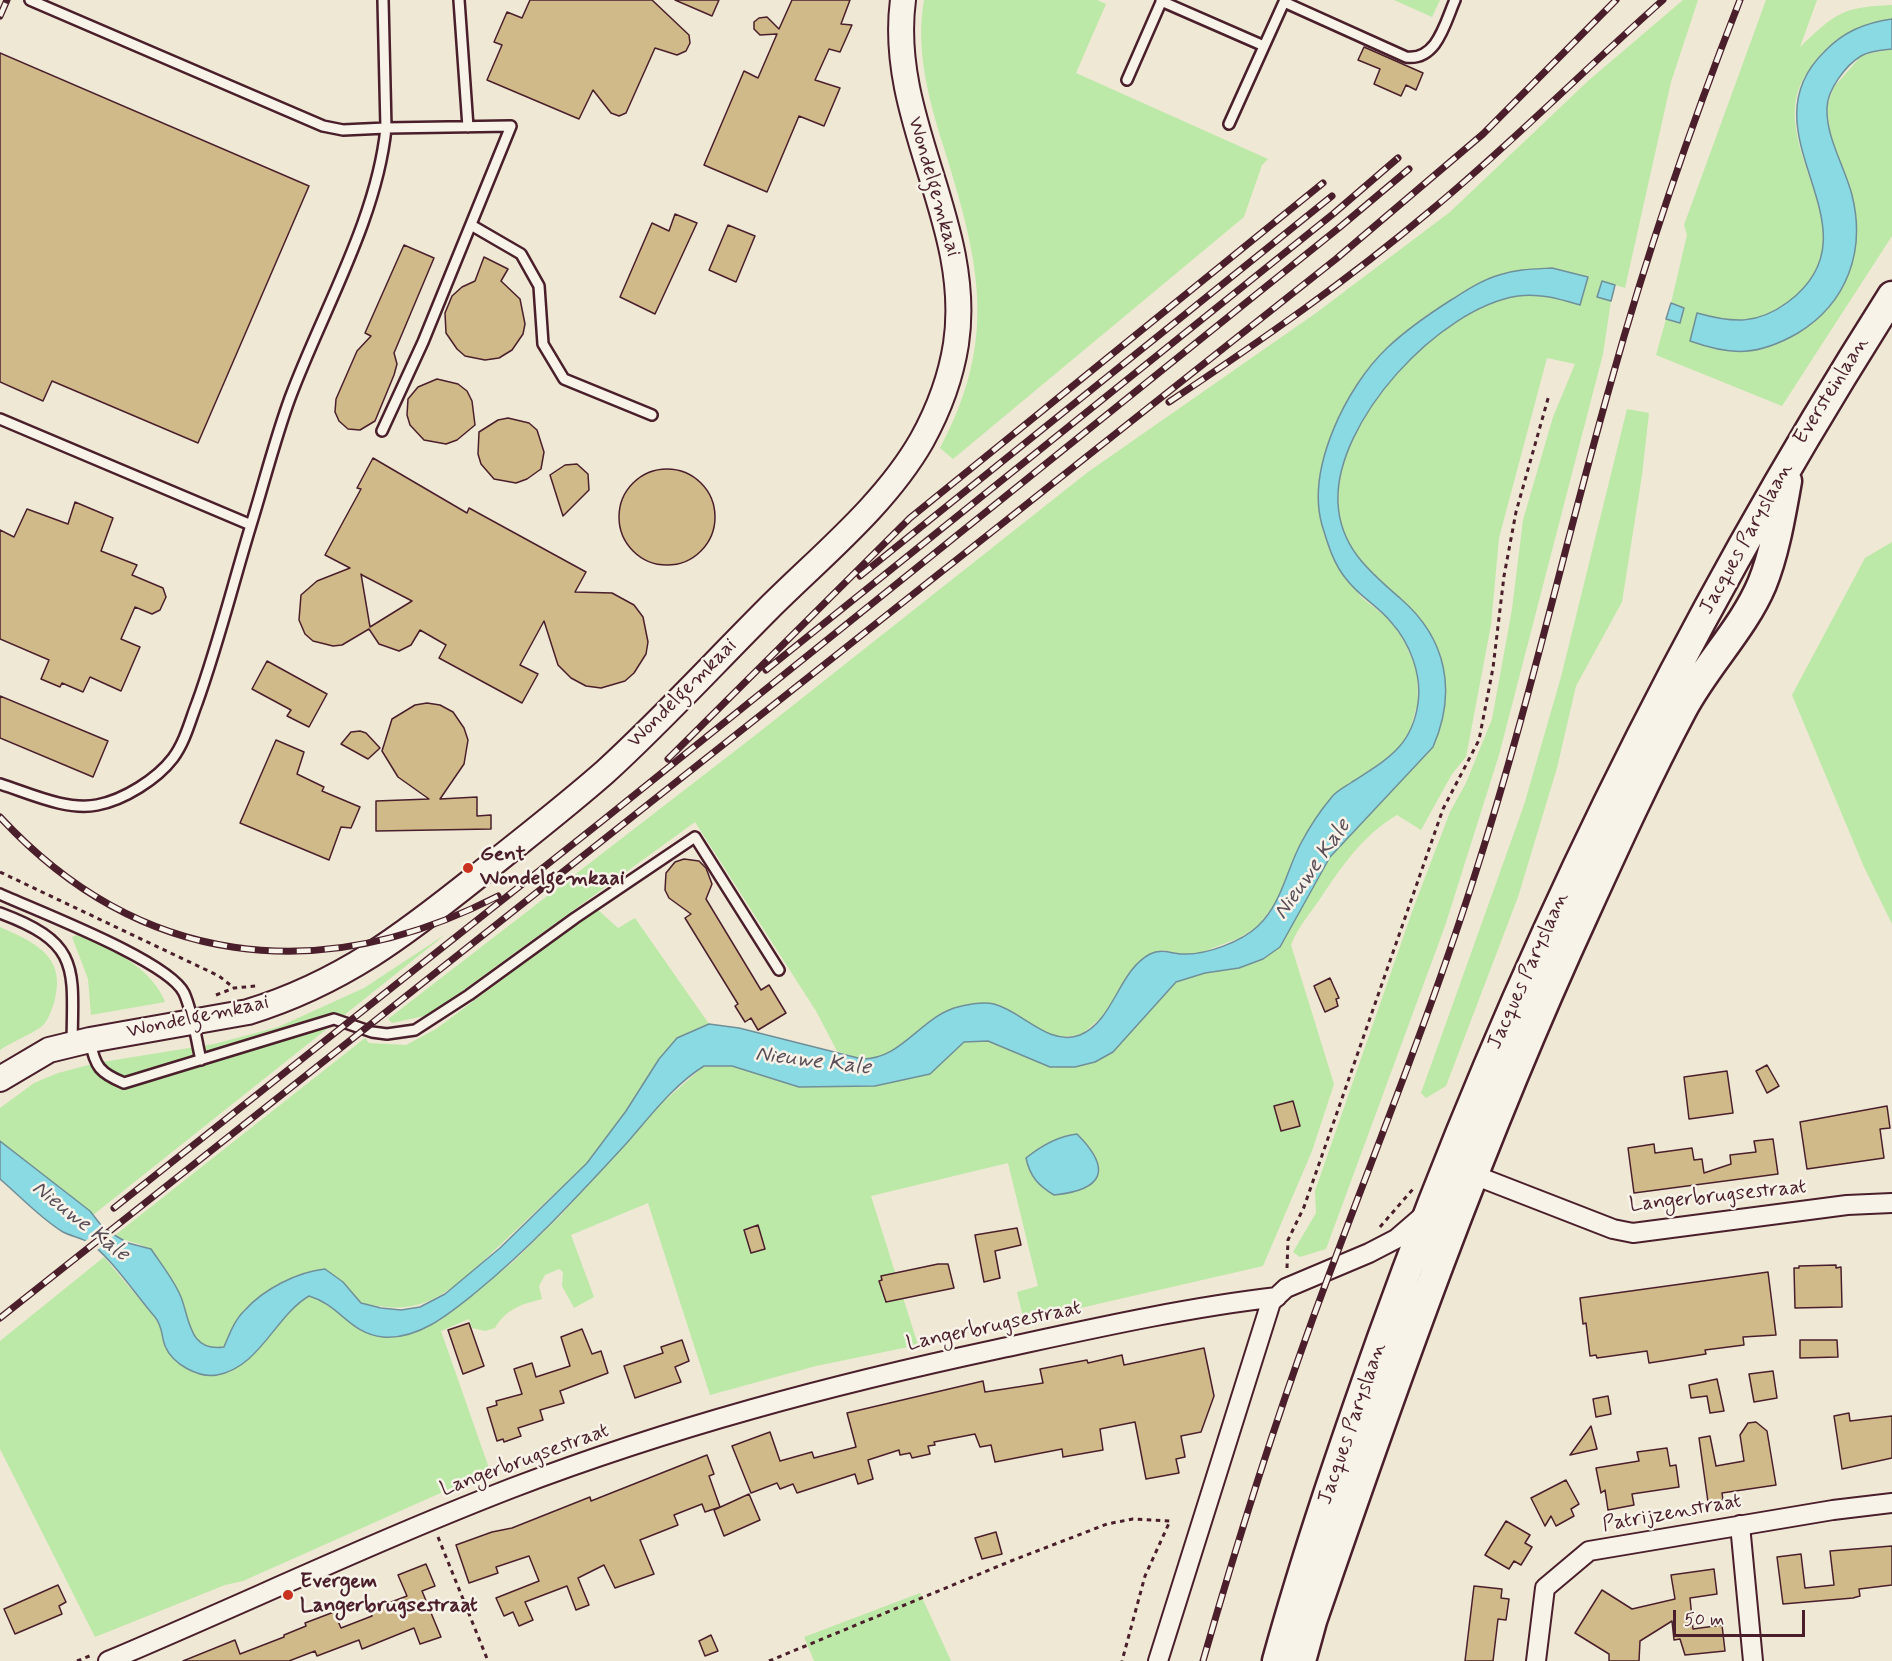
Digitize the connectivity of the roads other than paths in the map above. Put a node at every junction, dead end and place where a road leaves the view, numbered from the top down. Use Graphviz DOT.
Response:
graph roads {
  1 [pos="30,0"];
  2 [pos="383,0"];
  3 [pos="459,0"];
  4 [pos="903,0"];
  5 [pos="1455,0"];
  6 [pos="1161,1"];
  7 [pos="1264,46"];
  8 [pos="1127,80"];
  9 [pos="1229,124"];
  10 [pos="468,127"];
  11 [pos="386,128"];
  12 [pos="471,225"];
  13 [pos="1892,296"];
  14 [pos="652,415"];
  15 [pos="0,418"];
  16 [pos="382,431"];
  17 [pos="1792,455"];
  18 [pos="251,525"];
  19 [pos="0,784"];
  20 [pos="0,894"];
  21 [pos="0,913"];
  22 [pos="779,970"];
  23 [pos="190,1012"];
  24 [pos="81,1042"];
  25 [pos="201,1060"];
  26 [pos="0,1079"];
  27 [pos="1474,1176"];
  28 [pos="1892,1203"];
  29 [pos="1430,1210"];
  30 [pos="1369,1253"];
  31 [pos="1404,1279"];
  32 [pos="1282,1292"];
  33 [pos="1892,1503"];
  34 [pos="1740,1525"];
  35 [pos="108,1661"];
  36 [pos="1158,1661"];
  37 [pos="1277,1661"];
  38 [pos="1301,1661"];
  39 [pos="1536,1661"];
  40 [pos="1753,1661"];
  1 -- 11 [label="lane"];
  2 -- 11 [label="lane"];
  3 -- 10 [label="lane"];
  4 -- 23 [label="main road, Wondelgemkaai"];
  5 -- 7 [label="lane"];
  6 -- 7 [label="lane"];
  6 -- 8 [label="lane"];
  7 -- 9 [label="lane"];
  10 -- 11 [label="lane"];
  10 -- 12 [label="lane"];
  11 -- 18 [label="lane"];
  12 -- 14 [label="lane"];
  12 -- 16 [label="lane"];
  13 -- 17 [label="highway, Eversteinlaan"];
  15 -- 18 [label="lane"];
  17 -- 27 [label="highway, Jacques Paryslaan"];
  17 -- 29 [label="highway, Jacques Paryslaan"];
  18 -- 19 [label="lane"];
  20 -- 23 [label="lane"];
  21 -- 24 [label="lane"];
  22 -- 25 [label="lane"];
  23 -- 24 [label="main road, Wondelgemkaai"];
  23 -- 25 [label="lane"];
  24 -- 25 [label="lane"];
  24 -- 26 [label="main road, Wondelgemkaai"];
  27 -- 28 [label="street, Langerbrugsestraat"];
  27 -- 29 [label="street, Langerbrugsestraat"];
  27 -- 38 [label="highway, Jacques Paryslaan"];
  29 -- 30 [label="street, Langerbrugsestraat"];
  29 -- 31 [label="highway, Jacques Paryslaan"];
  30 -- 31 [label="street"];
  30 -- 32 [label="street, Langerbrugsestraat"];
  31 -- 37 [label="highway, Jacques Paryslaan"];
  32 -- 35 [label="street, Langerbrugsestraat"];
  32 -- 36 [label="street"];
  33 -- 34 [label="street, Patrijzenstraat"];
  34 -- 39 [label="street, Patrijzenstraat"];
  34 -- 40 [label="street"];
}
